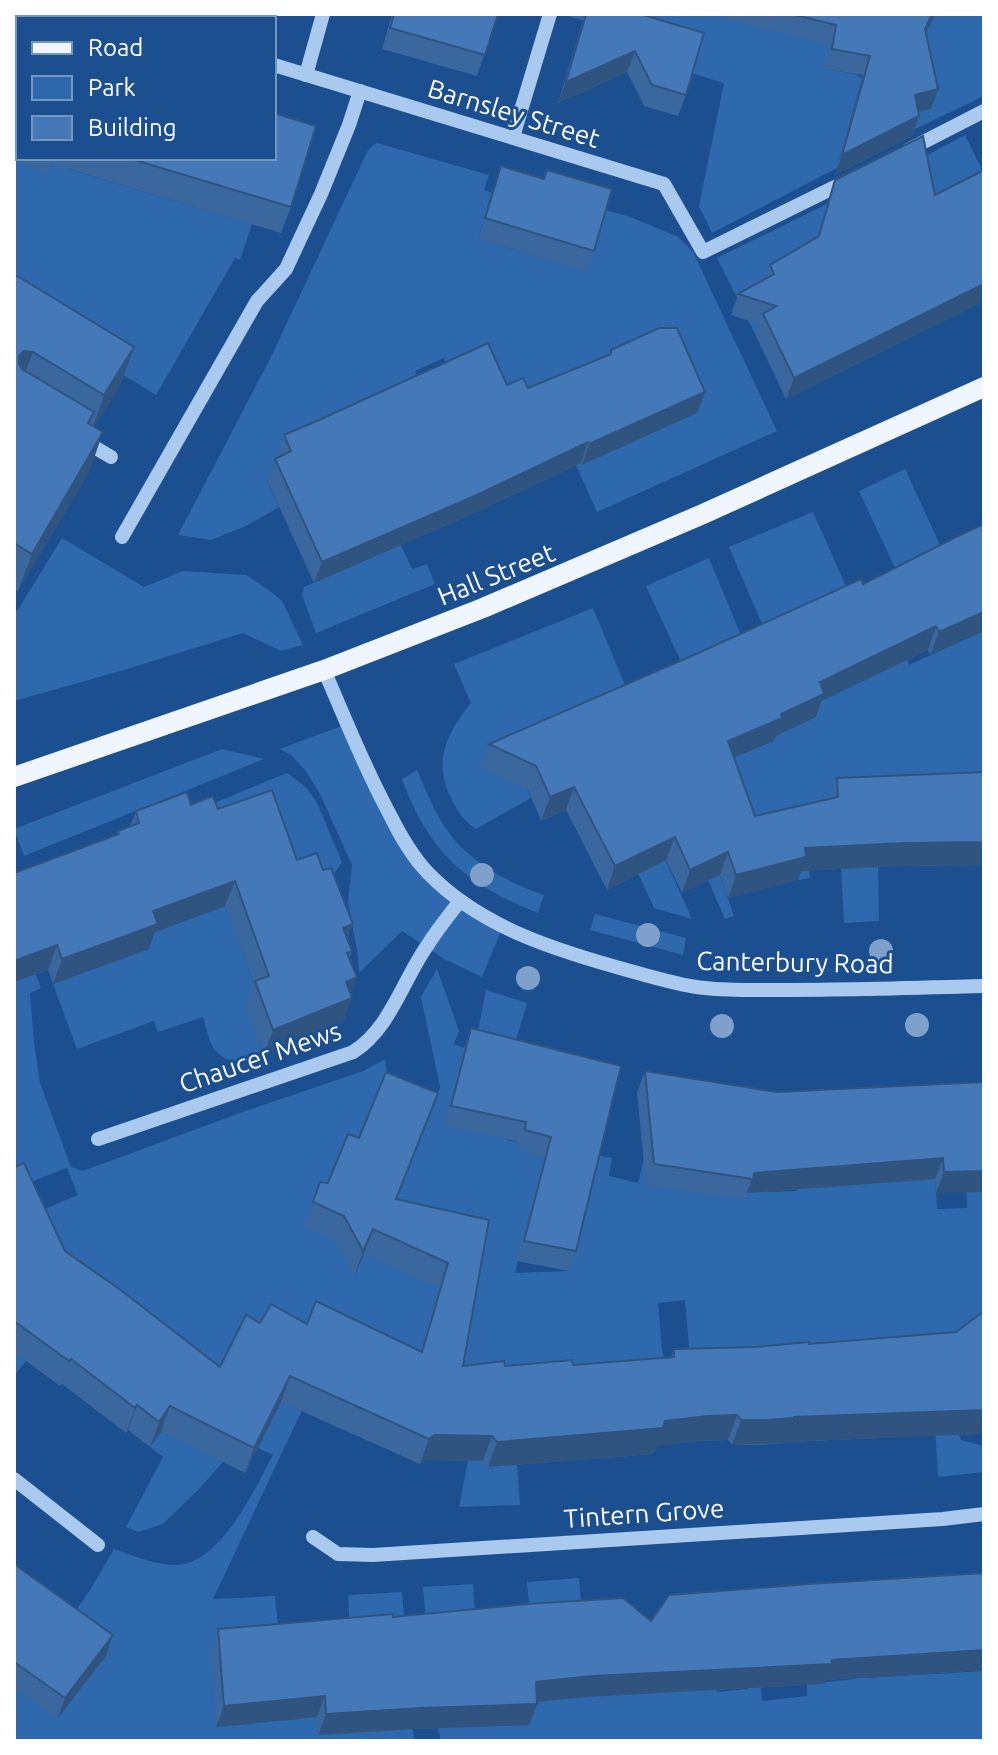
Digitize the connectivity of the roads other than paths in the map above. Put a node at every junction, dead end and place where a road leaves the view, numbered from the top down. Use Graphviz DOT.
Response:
graph roads {
  1 [pos="323,14"];
  2 [pos="550,14"];
  3 [pos="276,66"];
  4 [pos="306,75"];
  5 [pos="360,91"];
  6 [pos="984,111"];
  7 [pos="513,137"];
  8 [pos="894,157"];
  9 [pos="866,171"];
  10 [pos="984,387"];
  11 [pos="74,435"];
  12 [pos="111,457"];
  13 [pos="122,537"];
  14 [pos="324,670"];
  15 [pos="14,777"];
  16 [pos="460,901"];
  17 [pos="984,986"];
  18 [pos="98,1139"];
  19 [pos="14,1479"];
  20 [pos="984,1514"];
  21 [pos="313,1537"];
  22 [pos="98,1545"];
  1 -- 4 [label="street"];
  2 -- 7 [label="street"];
  3 -- 4 [label="street, Barnsley Street"];
  4 -- 5 [label="street, Barnsley Street"];
  5 -- 7 [label="street, Barnsley Street"];
  5 -- 13 [label="street"];
  6 -- 8 [label="street"];
  7 -- 9 [label="street, Barnsley Street"];
  10 -- 14 [label="main road, Hall Street"];
  11 -- 12 [label="street"];
  14 -- 15 [label="main road, Hall Street"];
  14 -- 16 [label="street, Canterbury Road"];
  16 -- 17 [label="street, Canterbury Road"];
  16 -- 18 [label="street, Chaucer Mews"];
  19 -- 22 [label="street"];
  20 -- 21 [label="street, Tintern Grove"];
}
